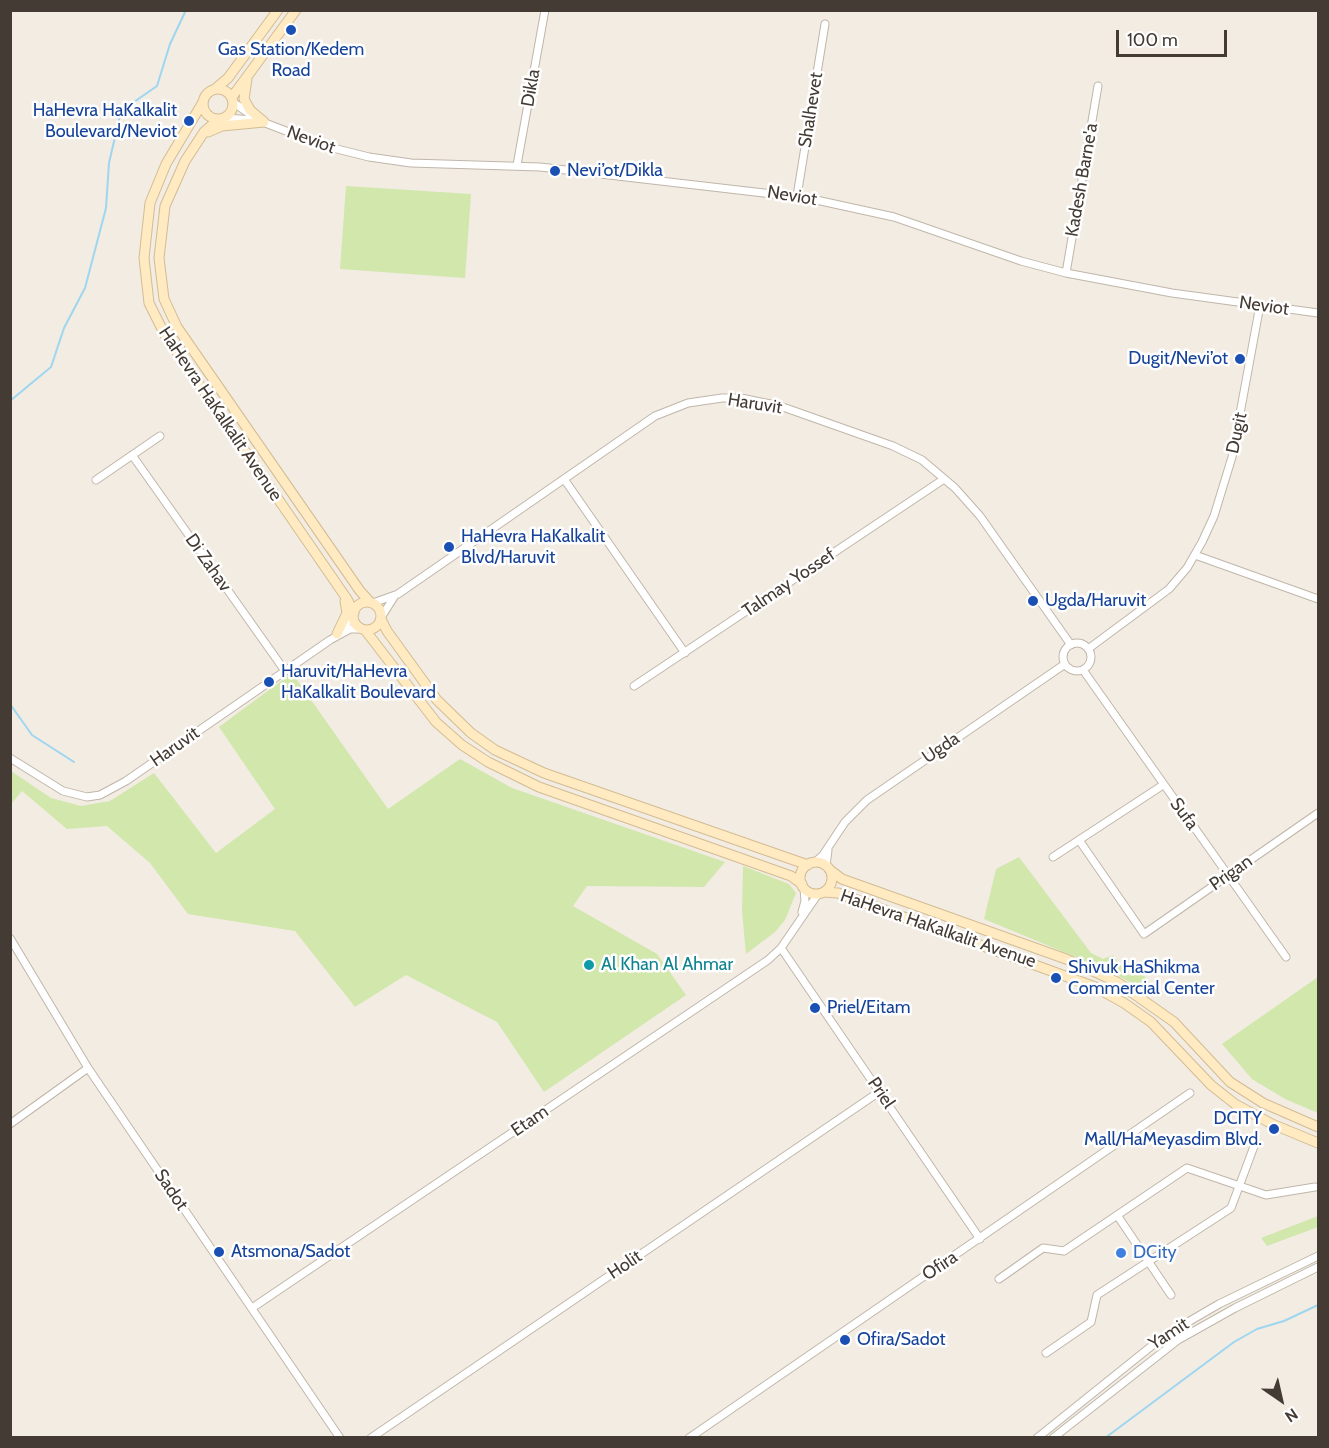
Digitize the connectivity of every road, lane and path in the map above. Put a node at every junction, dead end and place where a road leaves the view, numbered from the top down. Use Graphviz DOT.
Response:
graph roads {
  1 [pos="278,10"];
  2 [pos="296,10"];
  3 [pos="545,10"];
  4 [pos="825,24"];
  5 [pos="249,73"];
  6 [pos="1098,86"];
  7 [pos="216,88"];
  8 [pos="233,100"];
  9 [pos="203,102"];
  10 [pos="222,119"];
  11 [pos="262,122"];
  12 [pos="200,138"];
  13 [pos="517,165"];
  14 [pos="797,196"];
  15 [pos="1066,273"];
  16 [pos="1260,305"];
  17 [pos="1318,314"];
  18 [pos="160,436"];
  19 [pos="132,455"];
  20 [pos="564,479"];
  21 [pos="944,479"];
  22 [pos="96,480"];
  23 [pos="1196,555"];
  24 [pos="341,590"];
  25 [pos="398,594"];
  26 [pos="1318,599"];
  27 [pos="372,602"];
  28 [pos="353,615"];
  29 [pos="381,617"];
  30 [pos="363,629"];
  31 [pos="334,637"];
  32 [pos="1071,645"];
  33 [pos="1088,649"];
  34 [pos="684,652"];
  35 [pos="1065,664"];
  36 [pos="1083,670"];
  37 [pos="285,671"];
  38 [pos="634,687"];
  39 [pos="10,758"];
  40 [pos="1163,785"];
  41 [pos="1318,813"];
  42 [pos="1079,840"];
  43 [pos="830,845"];
  44 [pos="1053,857"];
  45 [pos="811,864"];
  46 [pos="828,868"];
  47 [pos="1228,875"];
  48 [pos="803,886"];
  49 [pos="821,893"];
  50 [pos="798,923"];
  51 [pos="10,938"];
  52 [pos="782,948"];
  53 [pos="1286,957"];
  54 [pos="88,1068"];
  55 [pos="879,1092"];
  56 [pos="1190,1093"];
  57 [pos="10,1124"];
  58 [pos="1318,1128"];
  59 [pos="1256,1142"];
  60 [pos="1318,1143"];
  61 [pos="1239,1187"];
  62 [pos="1315,1187"];
  63 [pos="1117,1215"];
  64 [pos="980,1239"];
  65 [pos="1318,1256"];
  66 [pos="1149,1262"];
  67 [pos="1318,1267"];
  68 [pos="999,1279"];
  69 [pos="1172,1295"];
  70 [pos="252,1308"];
  71 [pos="1046,1353"];
  72 [pos="340,1437"];
  73 [pos="371,1437"];
  74 [pos="689,1437"];
  75 [pos="1037,1437"];
  76 [pos="1053,1437"];
  1 -- 7 [label="main road"];
  2 -- 5 [label="main road"];
  3 -- 13 [label="street, Dikla"];
  4 -- 14 [label="street, Shalhevet"];
  5 -- 8 [label="main road"];
  5 -- 11 [label="main road"];
  6 -- 15 [label="street, Kadesh Barne'a"];
  7 -- 8 [label="main road"];
  7 -- 9 [label="main road"];
  8 -- 10 [label="main road"];
  8 -- 11 [label="street, Neviot"];
  9 -- 10 [label="main road"];
  9 -- 24 [label="main road, HaHevra HaKalkalit Avenue"];
  10 -- 11 [label="street, Neviot"];
  10 -- 12 [label="main road, HaHevra HaKalkalit Avenue"];
  11 -- 12 [label="main road"];
  11 -- 13 [label="street, Neviot"];
  12 -- 27 [label="main road, HaHevra HaKalkalit Avenue"];
  13 -- 14 [label="street, Neviot"];
  14 -- 15 [label="street, Neviot"];
  15 -- 16 [label="street, Neviot"];
  16 -- 17 [label="street, Neviot"];
  16 -- 23 [label="street, Dugit"];
  18 -- 19 [label="street"];
  19 -- 22 [label="street"];
  19 -- 37 [label="street, Di Zahav"];
  20 -- 21 [label="street, Haruvit"];
  20 -- 25 [label="street, Haruvit"];
  20 -- 34 [label="street"];
  21 -- 32 [label="street, Haruvit"];
  21 -- 34 [label="street, Talmay Yossef"];
  23 -- 26 [label="street"];
  23 -- 33 [label="street"];
  24 -- 28 [label="main road, HaHevra HaKalkalit Avenue"];
  24 -- 31 [label="main road"];
  25 -- 27 [label="street, Haruvit"];
  25 -- 29 [label="street, Haruvit"];
  27 -- 28 [label="main road"];
  27 -- 29 [label="main road"];
  28 -- 30 [label="main road"];
  28 -- 31 [label="street, Haruvit"];
  29 -- 30 [label="main road"];
  29 -- 45 [label="main road"];
  30 -- 31 [label="street, Haruvit"];
  30 -- 48 [label="main road"];
  31 -- 37 [label="street, Haruvit"];
  32 -- 33 [label="street"];
  32 -- 35 [label="street"];
  33 -- 36 [label="street"];
  34 -- 38 [label="street, Talmay Yossef"];
  35 -- 36 [label="street"];
  35 -- 43 [label="street, Ugda"];
  36 -- 40 [label="street, Sufa"];
  37 -- 39 [label="street, Haruvit"];
  40 -- 42 [label="street"];
  40 -- 47 [label="street, Sufa"];
  41 -- 47 [label="street, Prigan"];
  42 -- 44 [label="street"];
  42 -- 47 [label="street, Prigan"];
  43 -- 45 [label="street, Ugda"];
  43 -- 46 [label="street, Ugda"];
  45 -- 46 [label="main road"];
  45 -- 48 [label="main road"];
  46 -- 49 [label="main road"];
  46 -- 58 [label="main road, HaHevra HaKalkalit Avenue"];
  47 -- 53 [label="street, Sufa"];
  48 -- 49 [label="main road"];
  48 -- 50 [label="street, Etam"];
  49 -- 50 [label="street, Etam"];
  49 -- 60 [label="main road, HaHevra HaKalkalit Avenue"];
  50 -- 52 [label="street, Etam"];
  51 -- 54 [label="street, Sadot"];
  52 -- 55 [label="street, Priel"];
  52 -- 70 [label="street, Etam"];
  54 -- 57 [label="street"];
  54 -- 70 [label="street, Sadot"];
  55 -- 64 [label="street, Priel"];
  55 -- 73 [label="street, Holit"];
  56 -- 64 [label="street, Ofira"];
  59 -- 61 [label="street"];
  61 -- 62 [label="street"];
  61 -- 63 [label="street"];
  61 -- 66 [label="street"];
  63 -- 66 [label="street"];
  63 -- 68 [label="street"];
  64 -- 74 [label="street, Ofira"];
  65 -- 75 [label="street, Yamit"];
  66 -- 69 [label="street"];
  66 -- 71 [label="street"];
  67 -- 76 [label="street, Yamit"];
  70 -- 72 [label="street, Sadot"];
}
